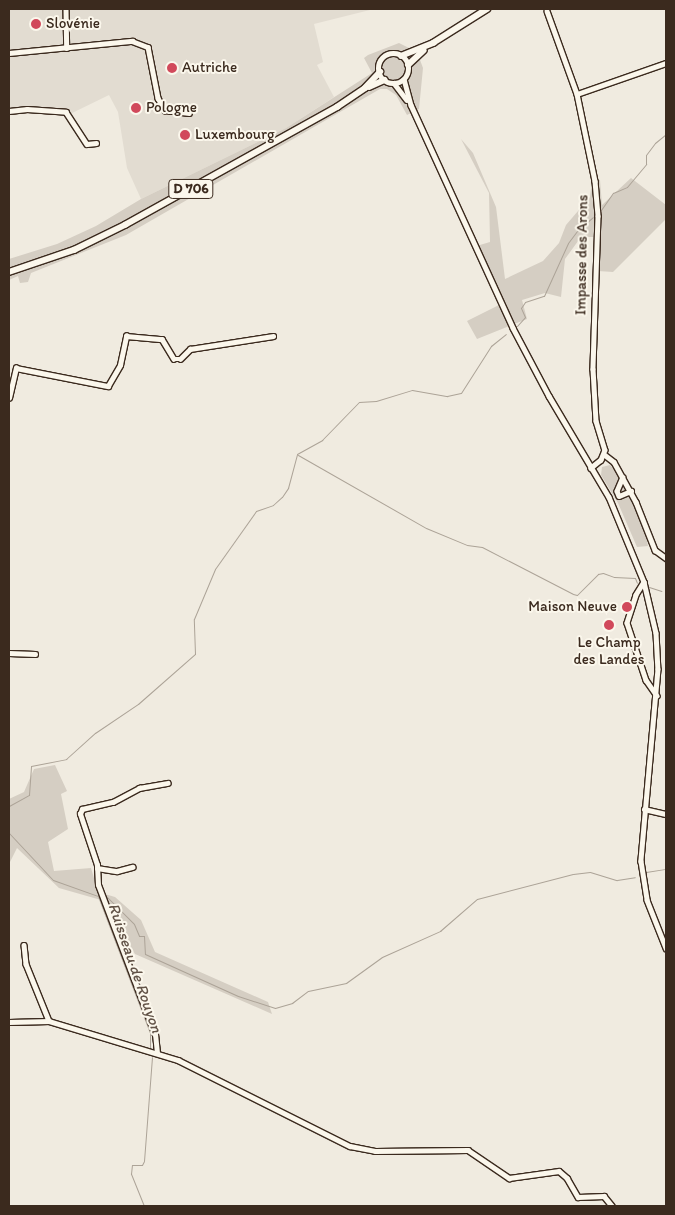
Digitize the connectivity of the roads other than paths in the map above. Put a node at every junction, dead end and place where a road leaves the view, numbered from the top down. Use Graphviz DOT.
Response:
graph roads {
  1 [pos="66,9"];
  2 [pos="487,9"];
  3 [pos="546,11"];
  4 [pos="433,43"];
  5 [pos="67,48"];
  6 [pos="9,53"];
  7 [pos="401,56"];
  8 [pos="666,63"];
  9 [pos="408,65"];
  10 [pos="380,72"];
  11 [pos="404,79"];
  12 [pos="385,80"];
  13 [pos="394,83"];
  14 [pos="365,88"];
  15 [pos="577,94"];
  16 [pos="411,106"];
  17 [pos="9,111"];
  18 [pos="189,113"];
  19 [pos="96,143"];
  20 [pos="9,272"];
  21 [pos="273,336"];
  22 [pos="9,398"];
  23 [pos="605,455"];
  24 [pos="591,468"];
  25 [pos="623,477"];
  26 [pos="631,491"];
  27 [pos="666,558"];
  28 [pos="644,582"];
  29 [pos="9,653"];
  30 [pos="35,654"];
  31 [pos="657,696"];
  32 [pos="168,783"];
  33 [pos="644,809"];
  34 [pos="666,814"];
  35 [pos="132,867"];
  36 [pos="97,868"];
  37 [pos="24,945"];
  38 [pos="666,948"];
  39 [pos="48,1021"];
  40 [pos="9,1022"];
  41 [pos="157,1053"];
  42 [pos="612,1206"];
  1 -- 5 [label="street"];
  2 -- 4 [label="main road"];
  3 -- 15 [label="street, Impasse des Arons"];
  4 -- 7 [label="main road"];
  4 -- 9 [label="main road"];
  5 -- 6 [label="street"];
  5 -- 18 [label="street"];
  7 -- 9 [label="main road"];
  7 -- 10 [label="main road"];
  8 -- 15 [label="street"];
  9 -- 11 [label="main road"];
  10 -- 12 [label="main road"];
  10 -- 14 [label="main road, D 706"];
  11 -- 13 [label="main road"];
  11 -- 16 [label="street"];
  12 -- 13 [label="main road"];
  12 -- 14 [label="main road, D 706"];
  13 -- 16 [label="street"];
  14 -- 20 [label="main road, D 706"];
  15 -- 23 [label="street, Impasse des Arons"];
  16 -- 24 [label="street"];
  17 -- 19 [label="street"];
  21 -- 22 [label="street"];
  23 -- 24 [label="street"];
  23 -- 25 [label="street"];
  24 -- 28 [label="street"];
  25 -- 26 [label="street"];
  25 -- 26 [label="street"];
  26 -- 27 [label="street"];
  28 -- 31 [label="street"];
  28 -- 31 [label="street"];
  29 -- 30 [label="street"];
  31 -- 33 [label="street"];
  32 -- 36 [label="street"];
  33 -- 34 [label="street"];
  33 -- 38 [label="street"];
  35 -- 36 [label="street"];
  36 -- 41 [label="street"];
  37 -- 39 [label="street"];
  39 -- 40 [label="street"];
  39 -- 41 [label="street"];
  41 -- 42 [label="street"];
}
